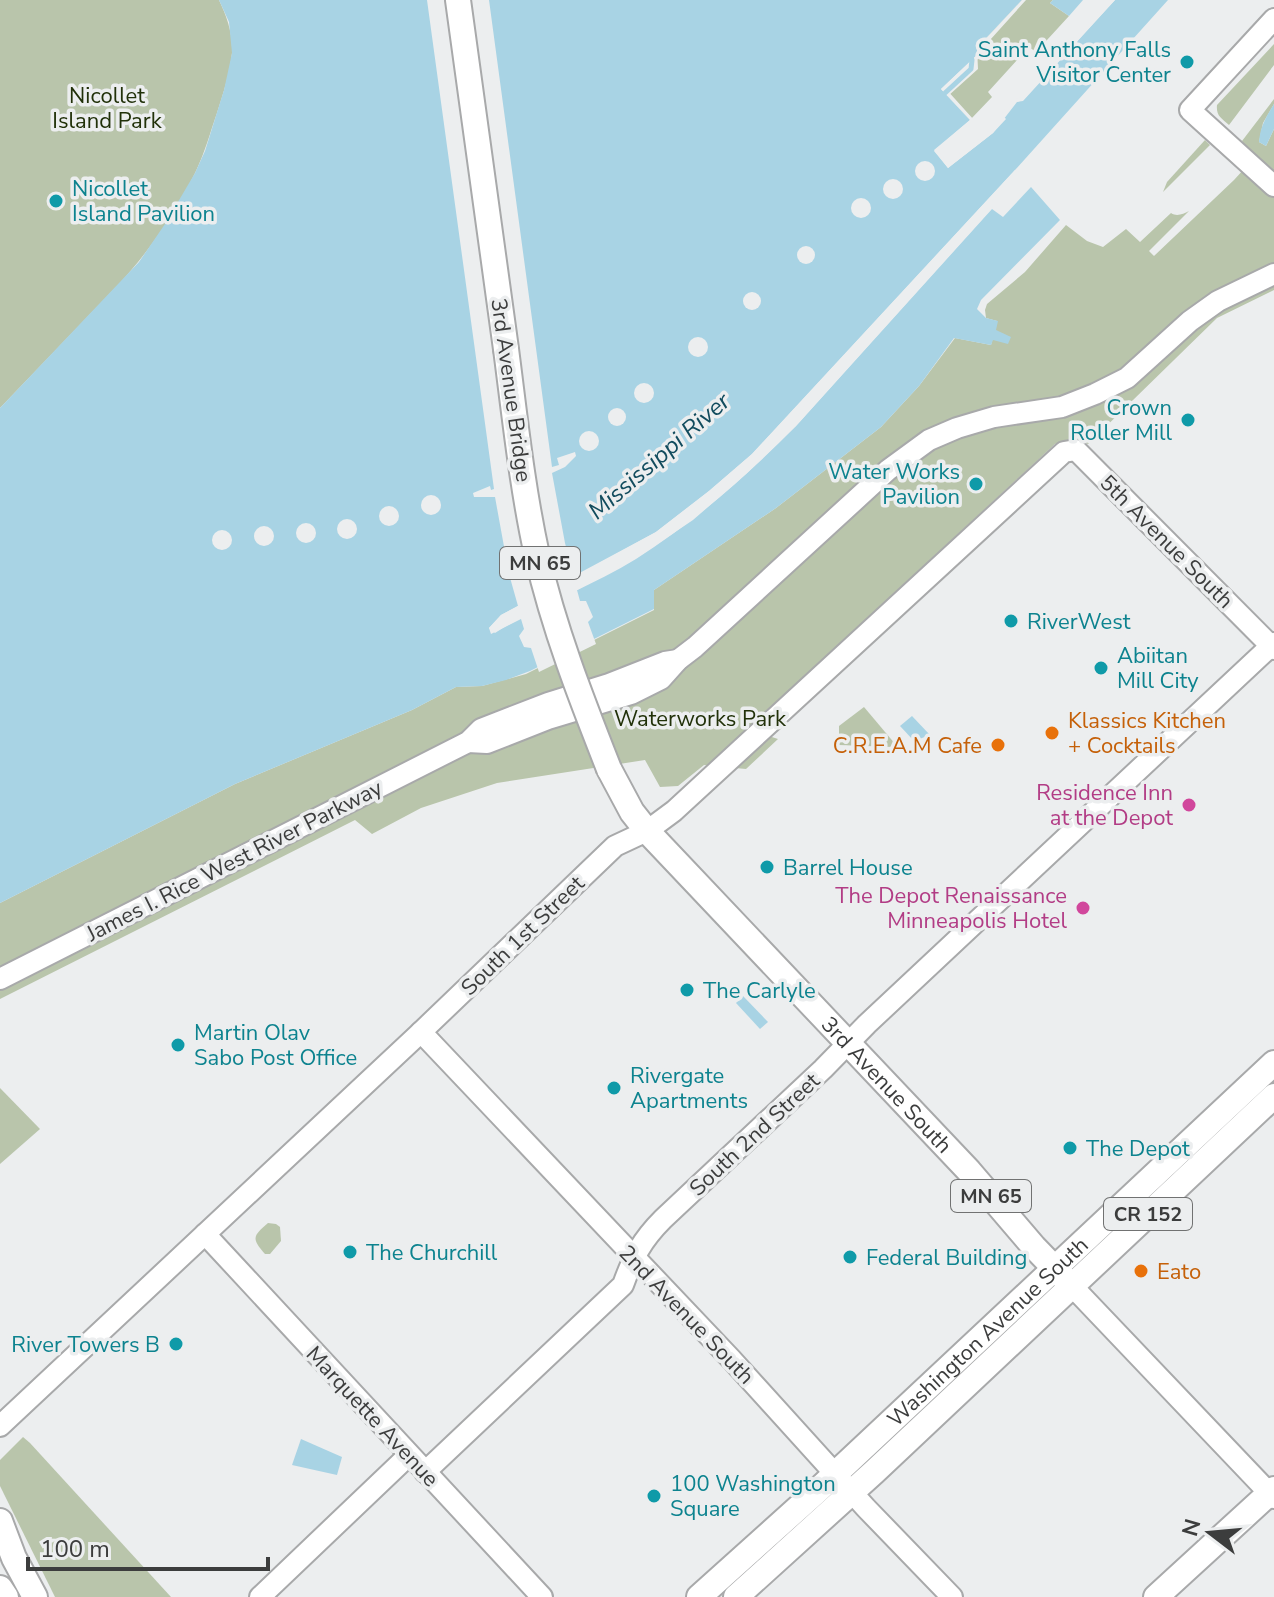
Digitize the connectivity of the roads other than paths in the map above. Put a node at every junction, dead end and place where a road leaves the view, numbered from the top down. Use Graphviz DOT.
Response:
graph roads {
  1 [pos="458,0"];
  2 [pos="1274,19"];
  3 [pos="1274,186"];
  4 [pos="1274,274"];
  5 [pos="1055,459"];
  6 [pos="1273,646"];
  7 [pos="609,769"];
  8 [pos="647,831"];
  9 [pos="0,979"];
  10 [pos="421,1032"];
  11 [pos="849,1043"];
  12 [pos="1274,1063"];
  13 [pos="1274,1096"];
  14 [pos="205,1234"];
  15 [pos="633,1257"];
  16 [pos="1054,1267"];
  17 [pos="1072,1286"];
  18 [pos="0,1426"];
  19 [pos="409,1455"];
  20 [pos="425,1472"];
  21 [pos="843,1482"];
  22 [pos="1273,1493"];
  23 [pos="0,1521"];
  24 [pos="0,1588"];
  25 [pos="6,1597"];
  26 [pos="35,1597"];
  27 [pos="260,1597"];
  28 [pos="542,1597"];
  29 [pos="699,1597"];
  30 [pos="736,1597"];
  31 [pos="952,1597"];
  32 [pos="1156,1597"];
  1 -- 7 [label="main road, 3rd Avenue Bridge / MN 65, bridge"];
  2 -- 3 [label="street"];
  4 -- 9 [label="street, James I. Rice West River Parkway"];
  5 -- 6 [label="street, 5th Avenue South"];
  5 -- 8 [label="street, South 1st Street"];
  6 -- 11 [label="street, South 2nd Street"];
  7 -- 8 [label="main road, 3rd Avenue South / MN 65"];
  8 -- 10 [label="street, South 1st Street"];
  8 -- 11 [label="main road, 3rd Avenue South / MN 65"];
  10 -- 14 [label="street, South 1st Street"];
  10 -- 15 [label="street, 2nd Avenue South"];
  11 -- 15 [label="street, South 2nd Street"];
  11 -- 16 [label="main road, 3rd Avenue South / MN 65"];
  12 -- 16 [label="main road, Washington Avenue South / CR 152"];
  13 -- 17 [label="main road, Washington Avenue South / CR 152"];
  14 -- 18 [label="street, South 1st Street"];
  14 -- 19 [label="street, Marquette Avenue"];
  15 -- 20 [label="street, South 2nd Street"];
  15 -- 21 [label="street, 2nd Avenue South"];
  16 -- 17 [label="main road, 3rd Avenue South / MN 65"];
  16 -- 21 [label="main road, Washington Avenue South / CR 152"];
  17 -- 21 [label="main road, Washington Avenue South / CR 152"];
  17 -- 22 [label="street, 3rd Avenue South"];
  19 -- 20 [label="street, Marquette Avenue"];
  19 -- 27 [label="street"];
  20 -- 28 [label="street, Marquette Avenue"];
  21 -- 29 [label="main road, Washington Avenue South / CR 152"];
  21 -- 30 [label="main road, Washington Avenue South / CR 152"];
  21 -- 31 [label="street, 2nd Avenue South"];
  22 -- 32 [label="main road"];
  23 -- 26 [label="main road"];
  24 -- 25 [label="main road"];
}
